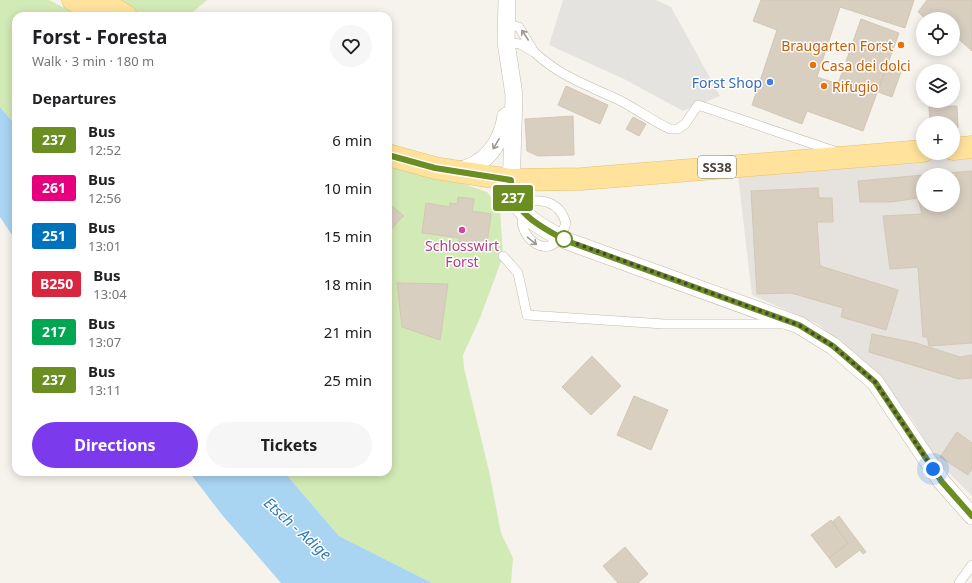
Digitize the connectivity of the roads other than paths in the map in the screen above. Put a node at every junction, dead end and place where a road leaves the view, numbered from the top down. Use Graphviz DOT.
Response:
graph roads {
  1 [pos="73,0"];
  2 [pos="100,0"];
  3 [pos="507,0"];
  4 [pos="96,12"];
  5 [pos="120,12"];
  6 [pos="507,24"];
  7 [pos="506,42"];
  8 [pos="534,52"];
  9 [pos="514,95"];
  10 [pos="972,147"];
  11 [pos="960,148"];
  12 [pos="916,151"];
  13 [pos="392,156"];
  14 [pos="851,156"];
  15 [pos="452,172"];
  16 [pos="511,180"];
  17 [pos="519,206"];
  18 [pos="560,237"];
  19 [pos="503,256"];
  20 [pos="799,325"];
  21 [pos="972,516"];
  22 [pos="972,565"];
  23 [pos="959,583"];
  1 -- 4 [label="main road"];
  2 -- 5 [label="main road"];
  3 -- 6 [label="street"];
  6 -- 7 [label="street"];
  8 -- 6 [label="lane, one-way"];
  7 -- 8 [label="lane"];
  7 -- 9 [label="street"];
  8 -- 14 [label="lane"];
  9 -- 15 [label="street, one-way"];
  9 -- 16 [label="street"];
  10 -- 11 [label="main road"];
  12 -- 14 [label="main road, SS38"];
  13 -- 15 [label="main road, SS38"];
  14 -- 16 [label="main road, SS38"];
  15 -- 16 [label="main road, SS38"];
  16 -- 17 [label="street"];
  17 -- 18 [label="street"];
  17 -- 18 [label="lane"];
  18 -- 20 [label="street"];
  19 -- 20 [label="lane"];
  20 -- 21 [label="street"];
  22 -- 23 [label="lane"];
}
